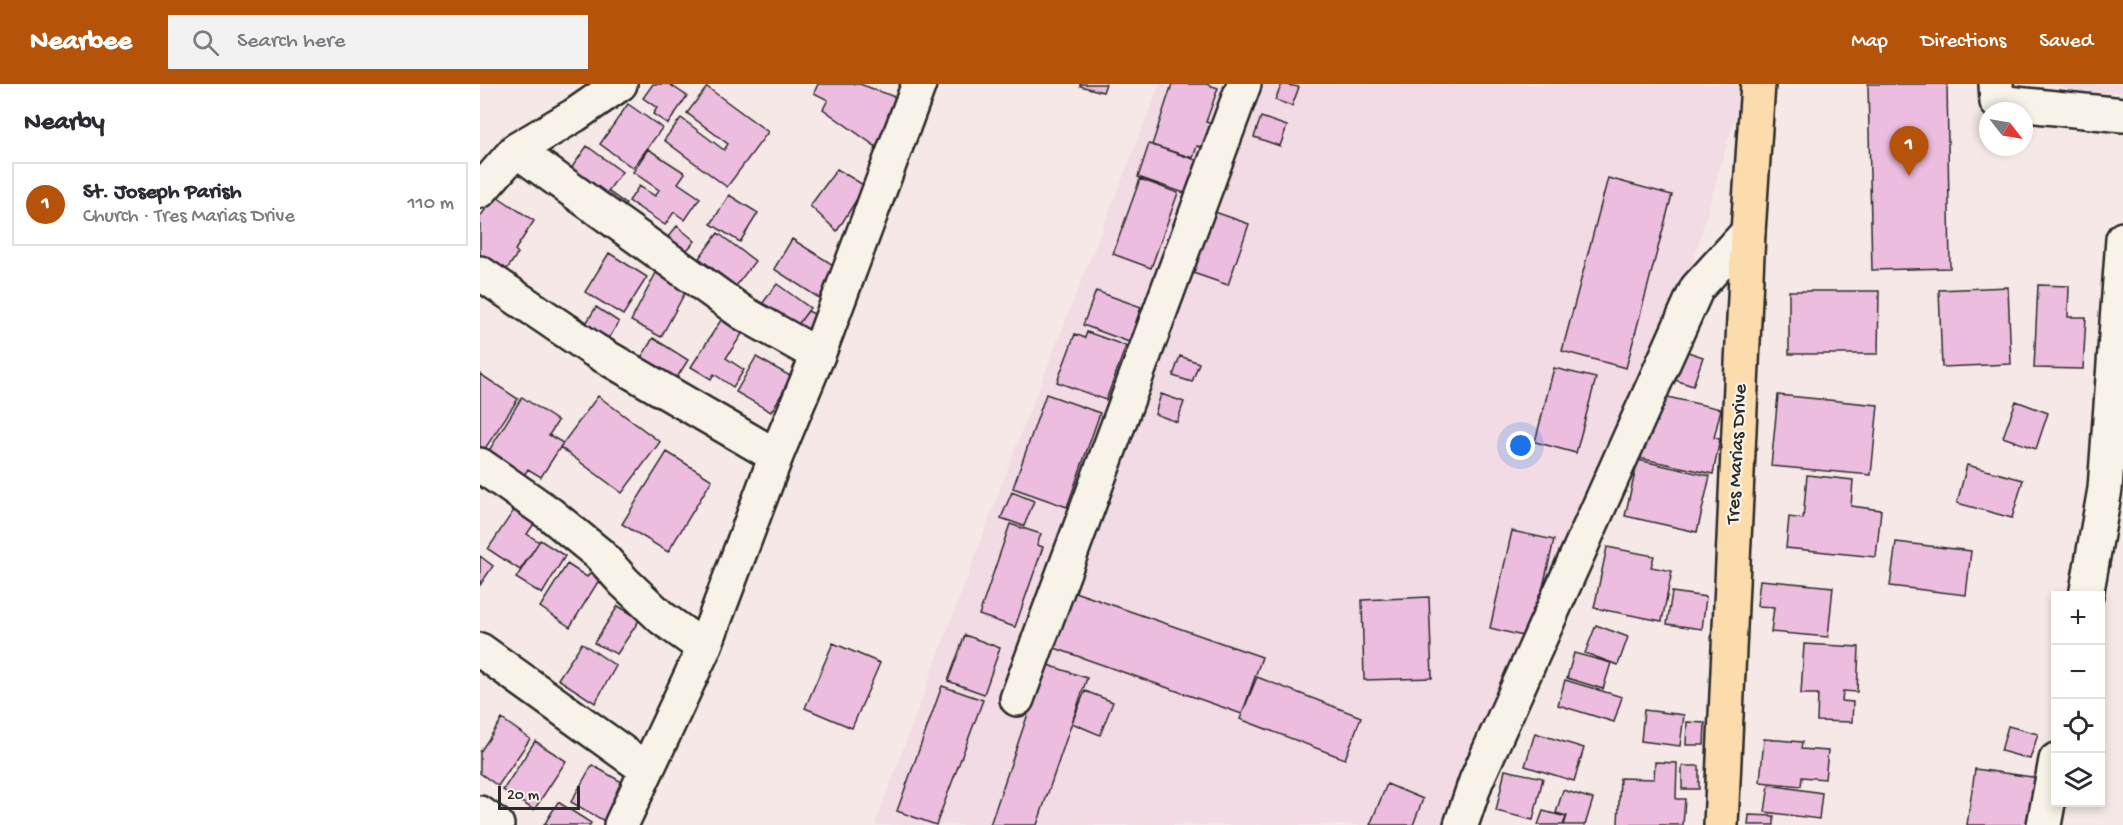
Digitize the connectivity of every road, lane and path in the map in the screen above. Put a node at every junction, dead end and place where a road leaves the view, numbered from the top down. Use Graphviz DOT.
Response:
graph roads {
  1 [pos="620,84"];
  2 [pos="919,84"];
  3 [pos="1244,84"];
  4 [pos="1758,84"];
  5 [pos="1996,84"];
  6 [pos="2123,116"];
  7 [pos="516,150"];
  8 [pos="480,191"];
  9 [pos="1748,232"];
  10 [pos="2123,239"];
  11 [pos="480,273"];
  12 [pos="818,356"];
  13 [pos="776,456"];
  14 [pos="480,465"];
  15 [pos="2114,490"];
  16 [pos="2087,591"];
  17 [pos="704,648"];
  18 [pos="480,650"];
  19 [pos="1017,699"];
  20 [pos="646,769"];
  21 [pos="2051,784"];
  22 [pos="480,813"];
  23 [pos="497,825"];
  24 [pos="621,825"];
  25 [pos="1461,825"];
  26 [pos="1721,825"];
  27 [pos="2044,825"];
  1 -- 7 [label="street"];
  2 -- 12 [label="street"];
  3 -- 19 [label="street"];
  4 -- 9 [label="main road, Tres Marias Drive"];
  5 -- 6 [label="street"];
  7 -- 8 [label="street"];
  7 -- 12 [label="street"];
  9 -- 25 [label="street"];
  9 -- 26 [label="main road, Tres Marias Drive"];
  10 -- 15 [label="street"];
  11 -- 13 [label="street"];
  12 -- 13 [label="street"];
  13 -- 17 [label="street"];
  14 -- 17 [label="street"];
  15 -- 16 [label="street"];
  17 -- 20 [label="street"];
  18 -- 20 [label="street"];
  20 -- 24 [label="street"];
  21 -- 27 [label="street"];
  22 -- 23 [label="street"];
}
